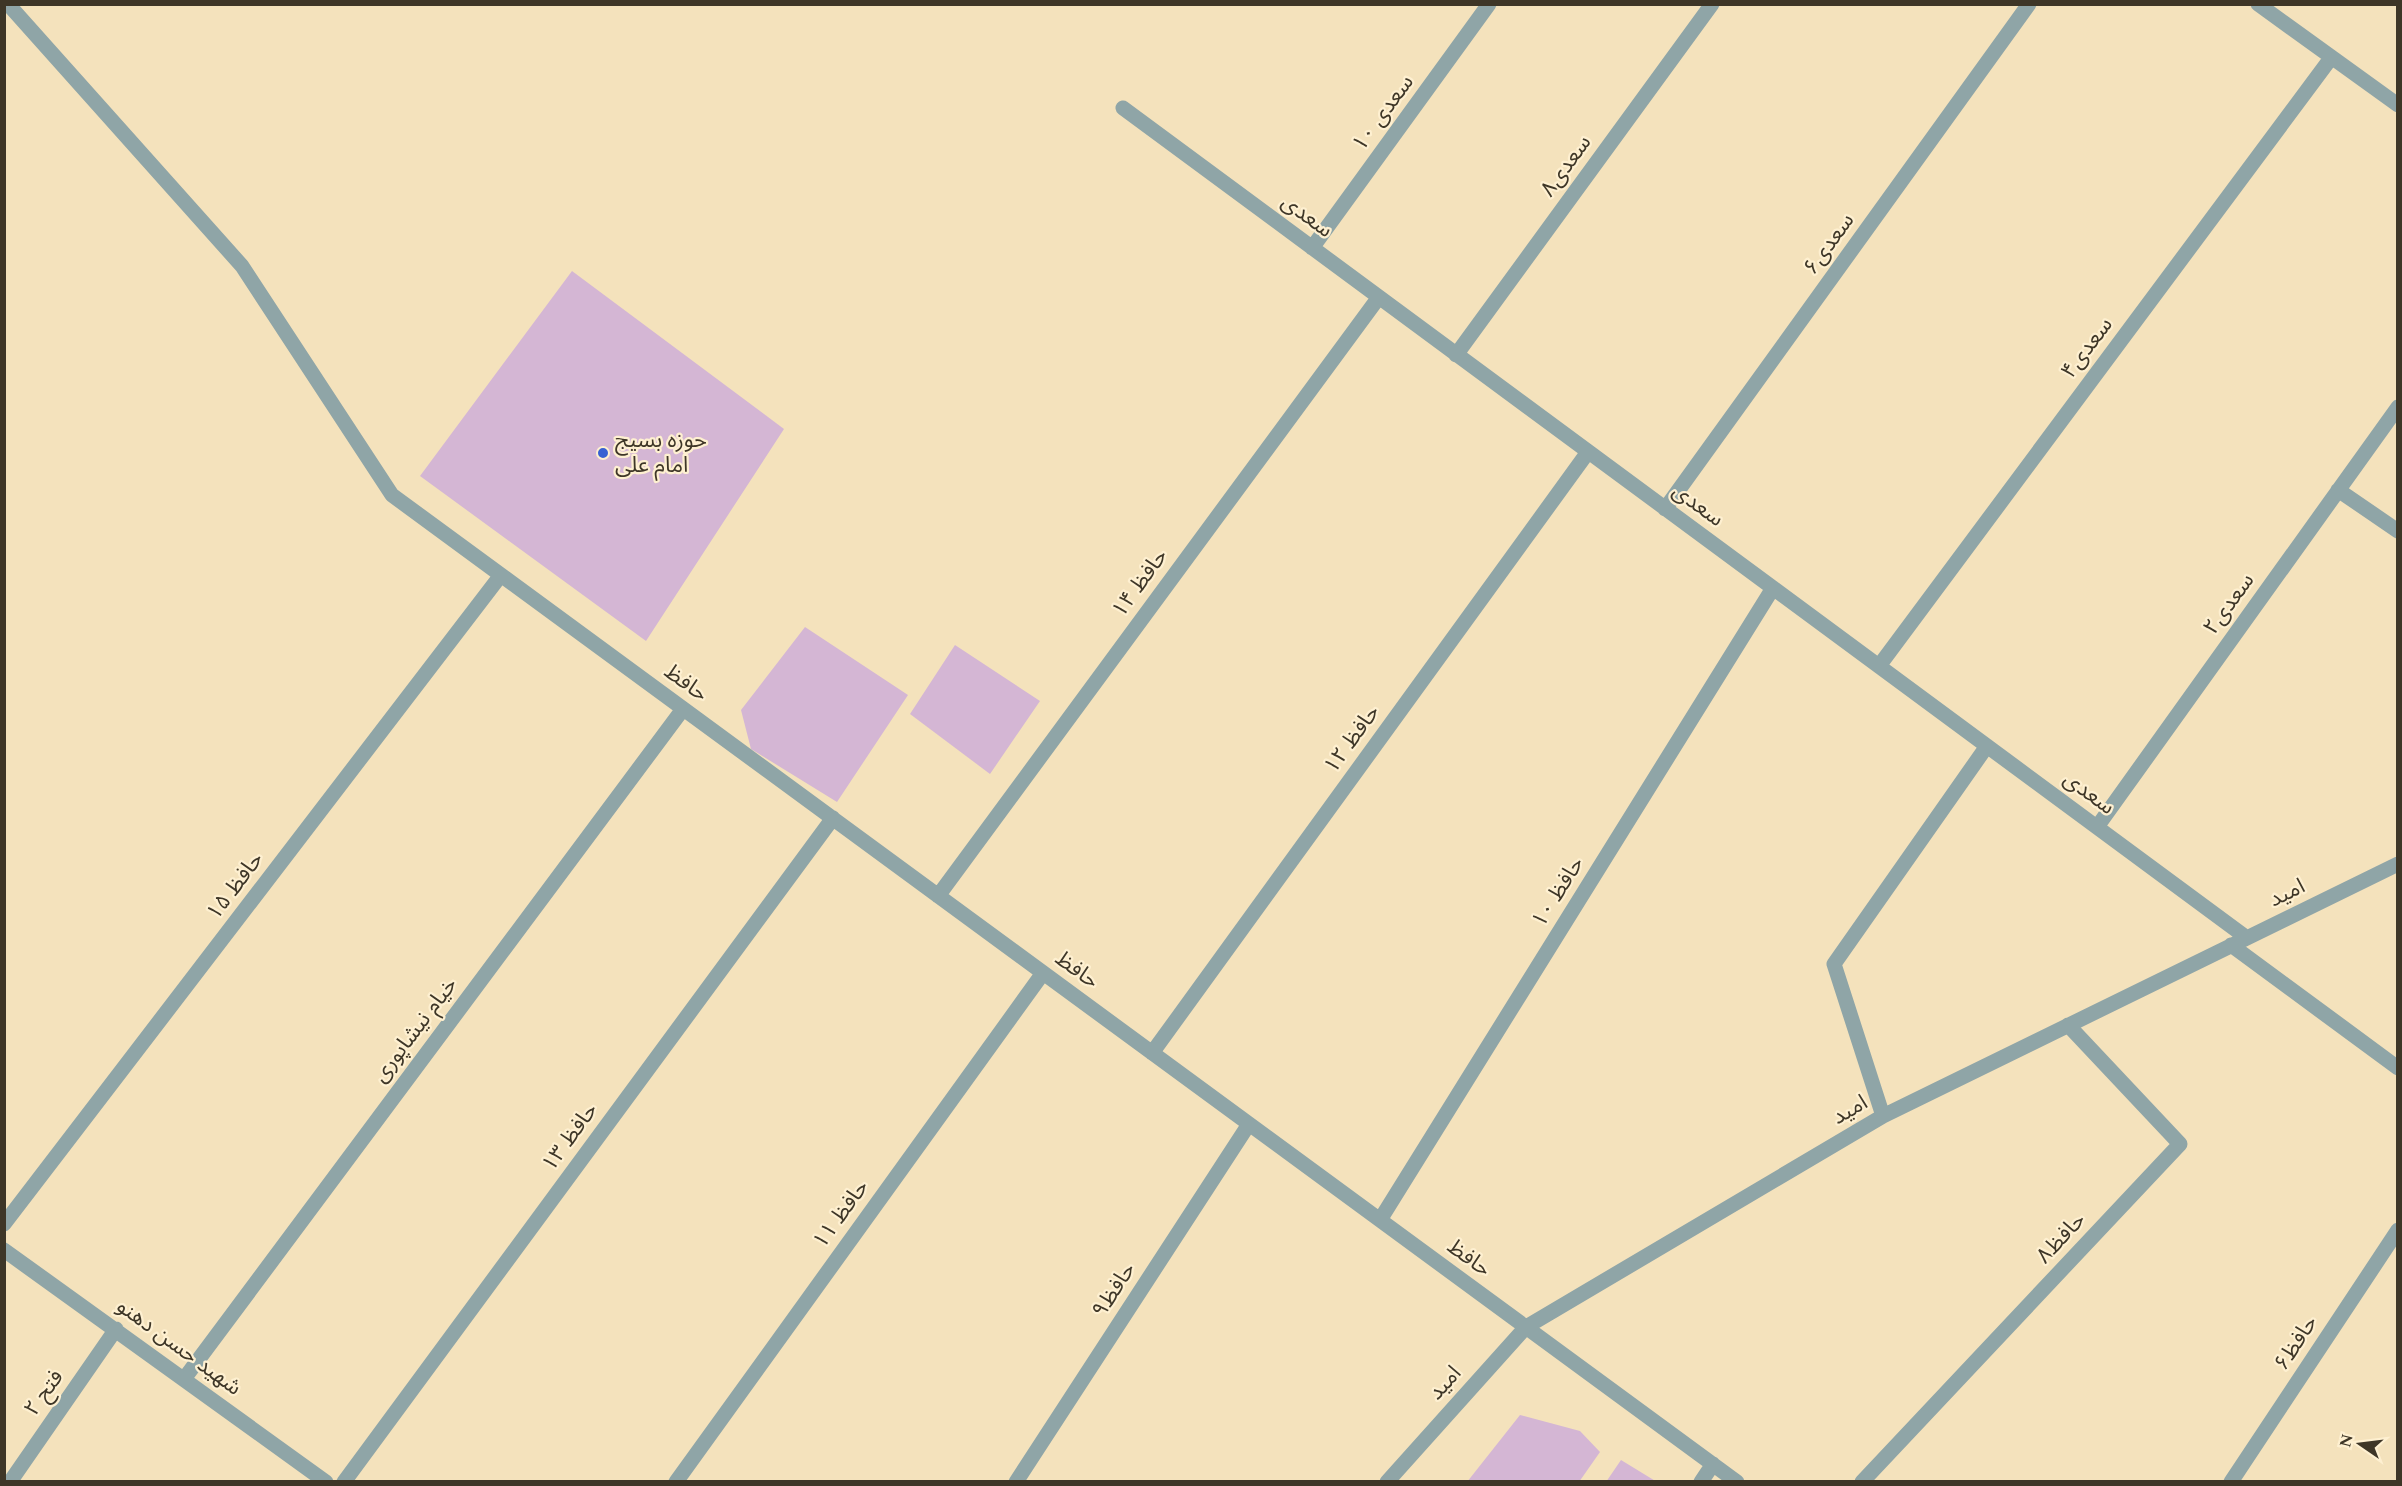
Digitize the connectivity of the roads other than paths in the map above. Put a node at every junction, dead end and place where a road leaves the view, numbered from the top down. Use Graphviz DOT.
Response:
graph roads {
  1 [pos="8,4"];
  2 [pos="1489,4"];
  3 [pos="1712,4"];
  4 [pos="2029,4"];
  5 [pos="2261,5"];
  6 [pos="2331,58"];
  7 [pos="2397,105"];
  8 [pos="1123,108"];
  9 [pos="1312,248"];
  10 [pos="1379,297"];
  11 [pos="1456,355"];
  12 [pos="2397,406"];
  13 [pos="1588,452"];
  14 [pos="2338,490"];
  15 [pos="1665,509"];
  16 [pos="2397,531"];
  17 [pos="501,575"];
  18 [pos="1773,588"];
  19 [pos="1879,666"];
  20 [pos="683,709"];
  21 [pos="1987,746"];
  22 [pos="833,818"];
  23 [pos="2097,827"];
  24 [pos="2397,864"];
  25 [pos="938,896"];
  26 [pos="2247,938"];
  27 [pos="2231,945"];
  28 [pos="1043,973"];
  29 [pos="2068,1025"];
  30 [pos="1152,1053"];
  31 [pos="2397,1068"];
  32 [pos="1883,1116"];
  33 [pos="1249,1124"];
  34 [pos="1380,1220"];
  35 [pos="4,1224"];
  36 [pos="2397,1230"];
  37 [pos="4,1250"];
  38 [pos="1526,1327"];
  39 [pos="116,1329"];
  40 [pos="184,1379"];
  41 [pos="1713,1464"];
  42 [pos="10,1482"];
  43 [pos="326,1482"];
  44 [pos="344,1482"];
  45 [pos="676,1482"];
  46 [pos="1016,1482"];
  47 [pos="1387,1482"];
  48 [pos="1701,1482"];
  49 [pos="1737,1482"];
  50 [pos="1862,1482"];
  51 [pos="2231,1482"];
  1 -- 17 [label="street, حافظ"];
  2 -- 9 [label="street, سعدی ۱۰"];
  3 -- 11 [label="street, سعدی۸"];
  4 -- 15 [label="street, سعدی۶"];
  5 -- 6 [label="street"];
  6 -- 7 [label="street"];
  6 -- 19 [label="street, سعدی۴"];
  8 -- 9 [label="street, سعدی"];
  9 -- 10 [label="street, سعدی"];
  10 -- 11 [label="street, سعدی"];
  10 -- 25 [label="street, حافظ ۱۴"];
  11 -- 13 [label="street, سعدی"];
  12 -- 14 [label="street, سعدی۲"];
  13 -- 15 [label="street, سعدی"];
  13 -- 30 [label="street, حافظ ۱۲"];
  14 -- 16 [label="street"];
  14 -- 23 [label="street, سعدی۲"];
  15 -- 18 [label="street, سعدی"];
  17 -- 20 [label="street, حافظ"];
  17 -- 35 [label="street, حافظ ۱۵"];
  18 -- 19 [label="street, سعدی"];
  18 -- 34 [label="street, حافظ ۱۰"];
  19 -- 21 [label="street, سعدی"];
  20 -- 22 [label="street, حافظ"];
  20 -- 40 [label="street, خیام نیشاپوری"];
  21 -- 23 [label="street, سعدی"];
  21 -- 32 [label="street"];
  22 -- 25 [label="street, حافظ"];
  22 -- 44 [label="street, حافظ ۱۳"];
  23 -- 26 [label="street, سعدی"];
  24 -- 26 [label="street, امید"];
  25 -- 28 [label="street, حافظ"];
  26 -- 27 [label="street, امید"];
  27 -- 29 [label="street, امید"];
  27 -- 31 [label="street"];
  28 -- 30 [label="street, حافظ"];
  28 -- 45 [label="street, حافظ ۱۱"];
  29 -- 32 [label="street, امید"];
  29 -- 50 [label="street, حافظ۸"];
  30 -- 33 [label="street, حافظ"];
  32 -- 38 [label="street, امید"];
  33 -- 34 [label="street, حافظ"];
  33 -- 46 [label="street, حافظ۹"];
  34 -- 38 [label="street, حافظ"];
  36 -- 51 [label="street, حافظ۶"];
  37 -- 39 [label="street, شهید حسن دهنو"];
  38 -- 41 [label="street, حافظ"];
  38 -- 47 [label="street, امید"];
  39 -- 40 [label="street, شهید حسن دهنو"];
  39 -- 42 [label="street, فتح ۲"];
  40 -- 43 [label="street, شهید حسن دهنو"];
  41 -- 48 [label="street"];
  41 -- 49 [label="street, حافظ"];
}
